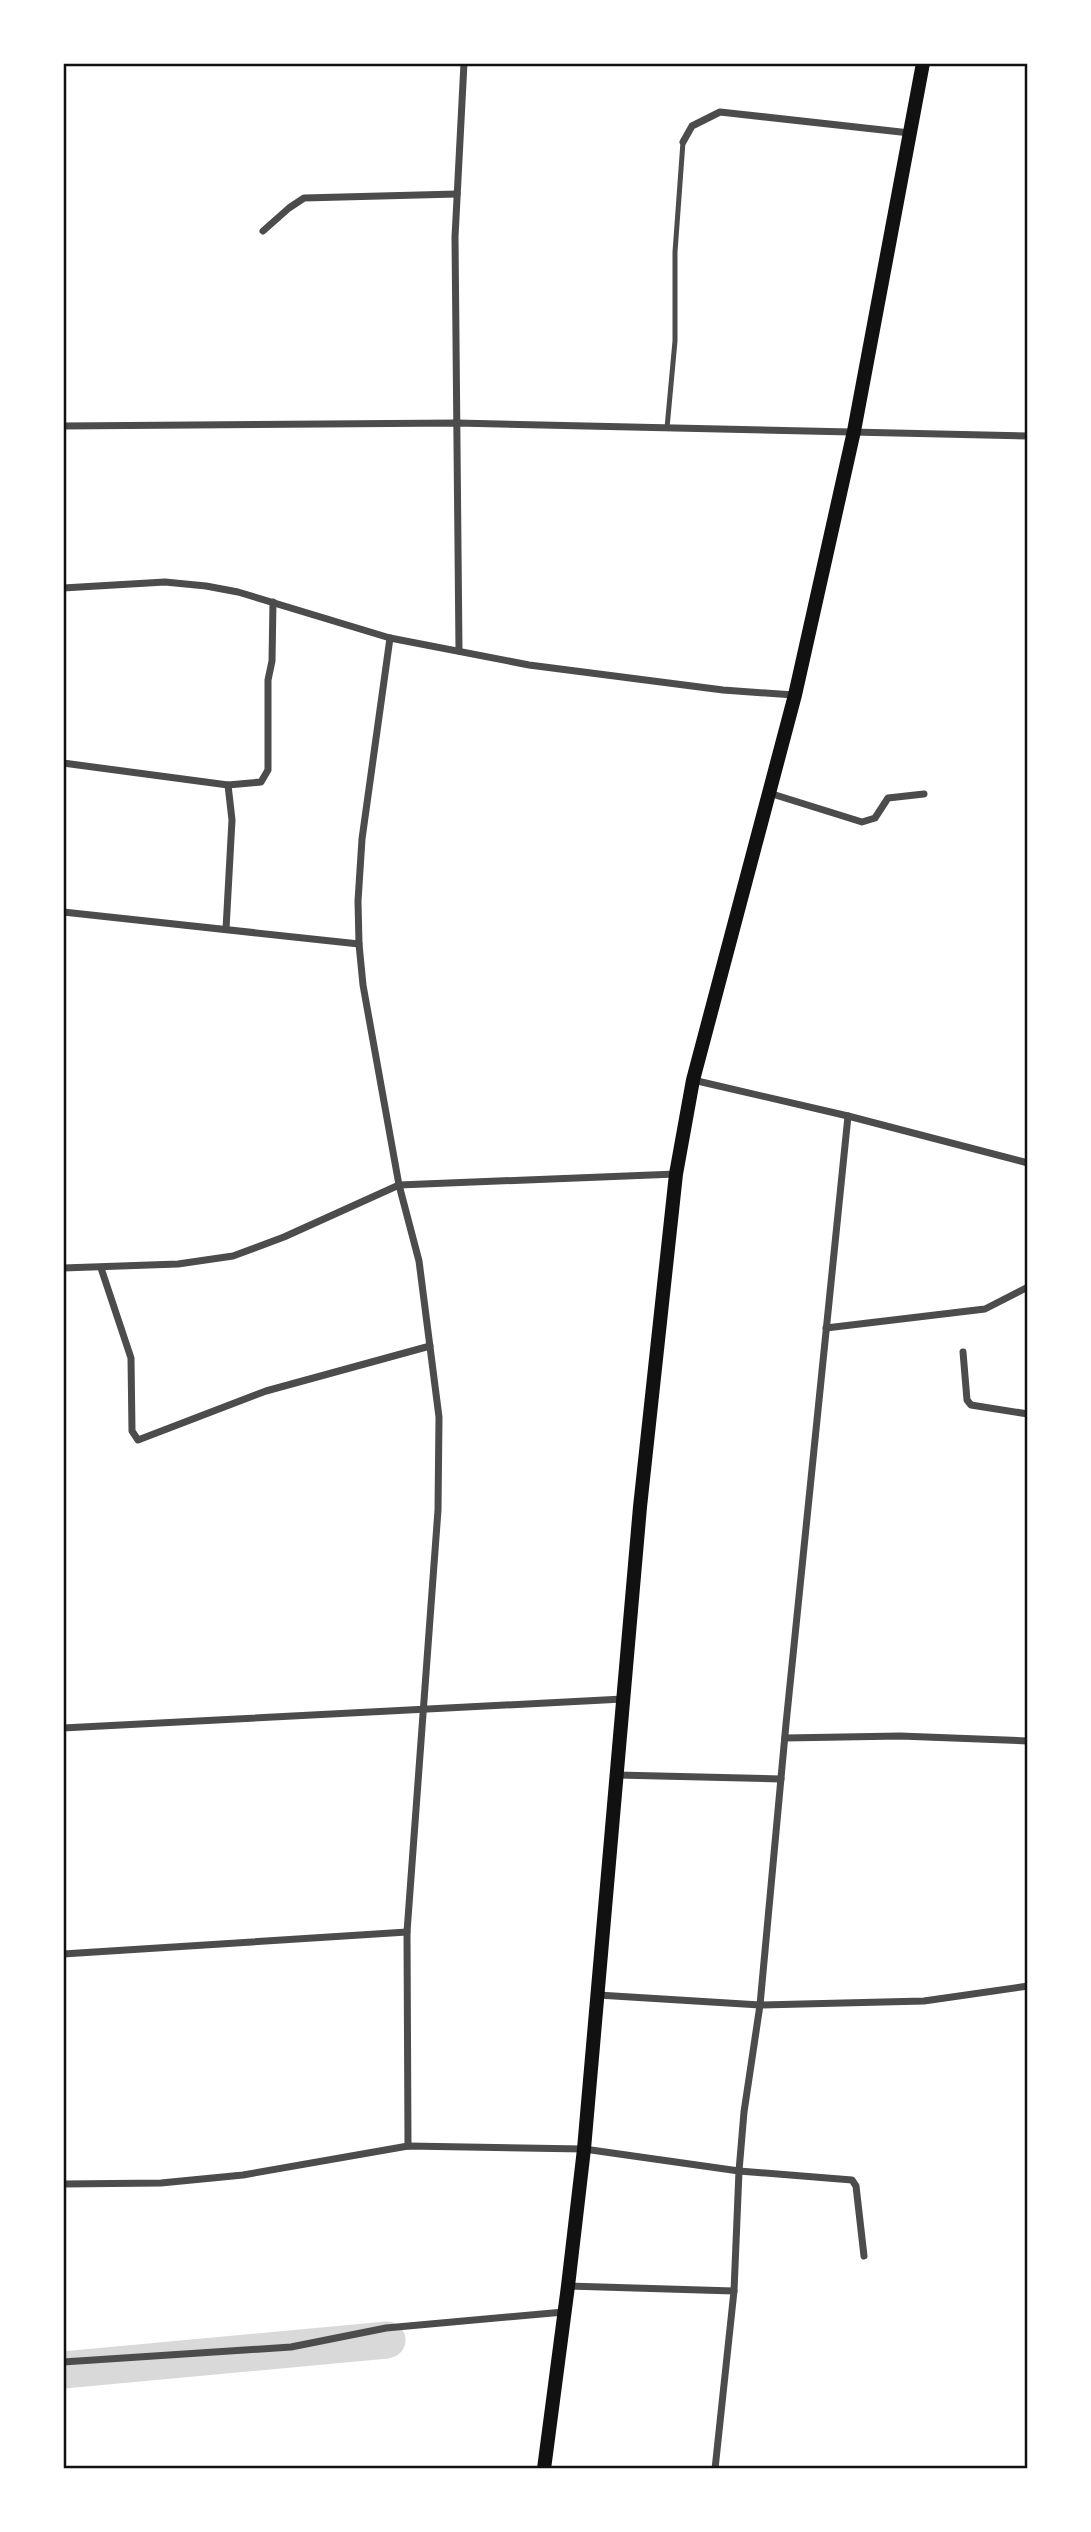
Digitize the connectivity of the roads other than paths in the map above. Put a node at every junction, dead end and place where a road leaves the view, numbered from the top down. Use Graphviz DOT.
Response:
graph roads {
  1 [pos="464,63"];
  2 [pos="923,63"];
  3 [pos="910,133"];
  4 [pos="683,142"];
  5 [pos="457,194"];
  6 [pos="263,231"];
  7 [pos="457,423"];
  8 [pos="63,426"];
  9 [pos="667,428"];
  10 [pos="853,431"];
  11 [pos="1028,436"];
  12 [pos="63,588"];
  13 [pos="273,602"];
  14 [pos="390,638"];
  15 [pos="459,651"];
  16 [pos="795,695"];
  17 [pos="63,763"];
  18 [pos="228,785"];
  19 [pos="769,793"];
  20 [pos="924,794"];
  21 [pos="63,912"];
  22 [pos="226,929"];
  23 [pos="359,944"];
  24 [pos="693,1080"];
  25 [pos="848,1116"];
  26 [pos="1028,1163"];
  27 [pos="676,1174"];
  28 [pos="399,1185"];
  29 [pos="63,1268"];
  30 [pos="100,1268"];
  31 [pos="1028,1287"];
  32 [pos="826,1328"];
  33 [pos="430,1346"];
  34 [pos="963,1352"];
  35 [pos="1028,1414"];
  36 [pos="623,1699"];
  37 [pos="424,1709"];
  38 [pos="63,1728"];
  39 [pos="785,1738"];
  40 [pos="1028,1741"];
  41 [pos="616,1775"];
  42 [pos="781,1779"];
  43 [pos="407,1932"];
  44 [pos="63,1954"];
  45 [pos="1028,1986"];
  46 [pos="597,1995"];
  47 [pos="760,2005"];
  48 [pos="408,2146"];
  49 [pos="583,2149"];
  50 [pos="738,2171"];
  51 [pos="63,2184"];
  52 [pos="864,2256"];
  53 [pos="568,2286"];
  54 [pos="734,2291"];
  55 [pos="564,2312"];
  56 [pos="63,2362"];
  57 [pos="544,2469"];
  58 [pos="715,2469"];
  1 -- 5 [label="street"];
  2 -- 3 [label="main road"];
  3 -- 4 [label="street"];
  3 -- 10 [label="main road"];
  4 -- 9 [label="lane"];
  5 -- 6 [label="street"];
  5 -- 7 [label="street"];
  7 -- 8 [label="street"];
  7 -- 9 [label="street"];
  7 -- 15 [label="street"];
  9 -- 10 [label="street"];
  10 -- 11 [label="street"];
  10 -- 16 [label="main road"];
  12 -- 13 [label="street"];
  13 -- 14 [label="street"];
  13 -- 18 [label="street"];
  14 -- 15 [label="street"];
  14 -- 23 [label="street"];
  15 -- 16 [label="street"];
  16 -- 19 [label="main road"];
  17 -- 18 [label="street"];
  18 -- 22 [label="street"];
  19 -- 20 [label="street"];
  19 -- 24 [label="main road"];
  21 -- 22 [label="street"];
  22 -- 23 [label="street"];
  23 -- 28 [label="street"];
  24 -- 25 [label="street"];
  24 -- 27 [label="main road"];
  25 -- 26 [label="street"];
  25 -- 32 [label="street"];
  27 -- 28 [label="street"];
  27 -- 36 [label="main road"];
  28 -- 30 [label="street"];
  28 -- 33 [label="street"];
  29 -- 30 [label="street"];
  30 -- 33 [label="street"];
  31 -- 32 [label="street"];
  32 -- 39 [label="street"];
  33 -- 37 [label="street"];
  34 -- 35 [label="street"];
  36 -- 37 [label="street"];
  36 -- 41 [label="main road"];
  37 -- 38 [label="street"];
  37 -- 43 [label="street"];
  39 -- 40 [label="street"];
  39 -- 42 [label="street"];
  41 -- 42 [label="street"];
  41 -- 46 [label="main road"];
  42 -- 47 [label="street"];
  43 -- 44 [label="street"];
  43 -- 48 [label="street"];
  45 -- 47 [label="street"];
  46 -- 47 [label="street"];
  46 -- 49 [label="main road"];
  47 -- 50 [label="street"];
  48 -- 49 [label="street"];
  48 -- 51 [label="street"];
  49 -- 50 [label="street"];
  49 -- 53 [label="main road"];
  50 -- 52 [label="street"];
  50 -- 54 [label="street"];
  53 -- 54 [label="street"];
  53 -- 55 [label="main road"];
  54 -- 58 [label="street"];
  55 -- 56 [label="street"];
  55 -- 57 [label="main road"];
}
